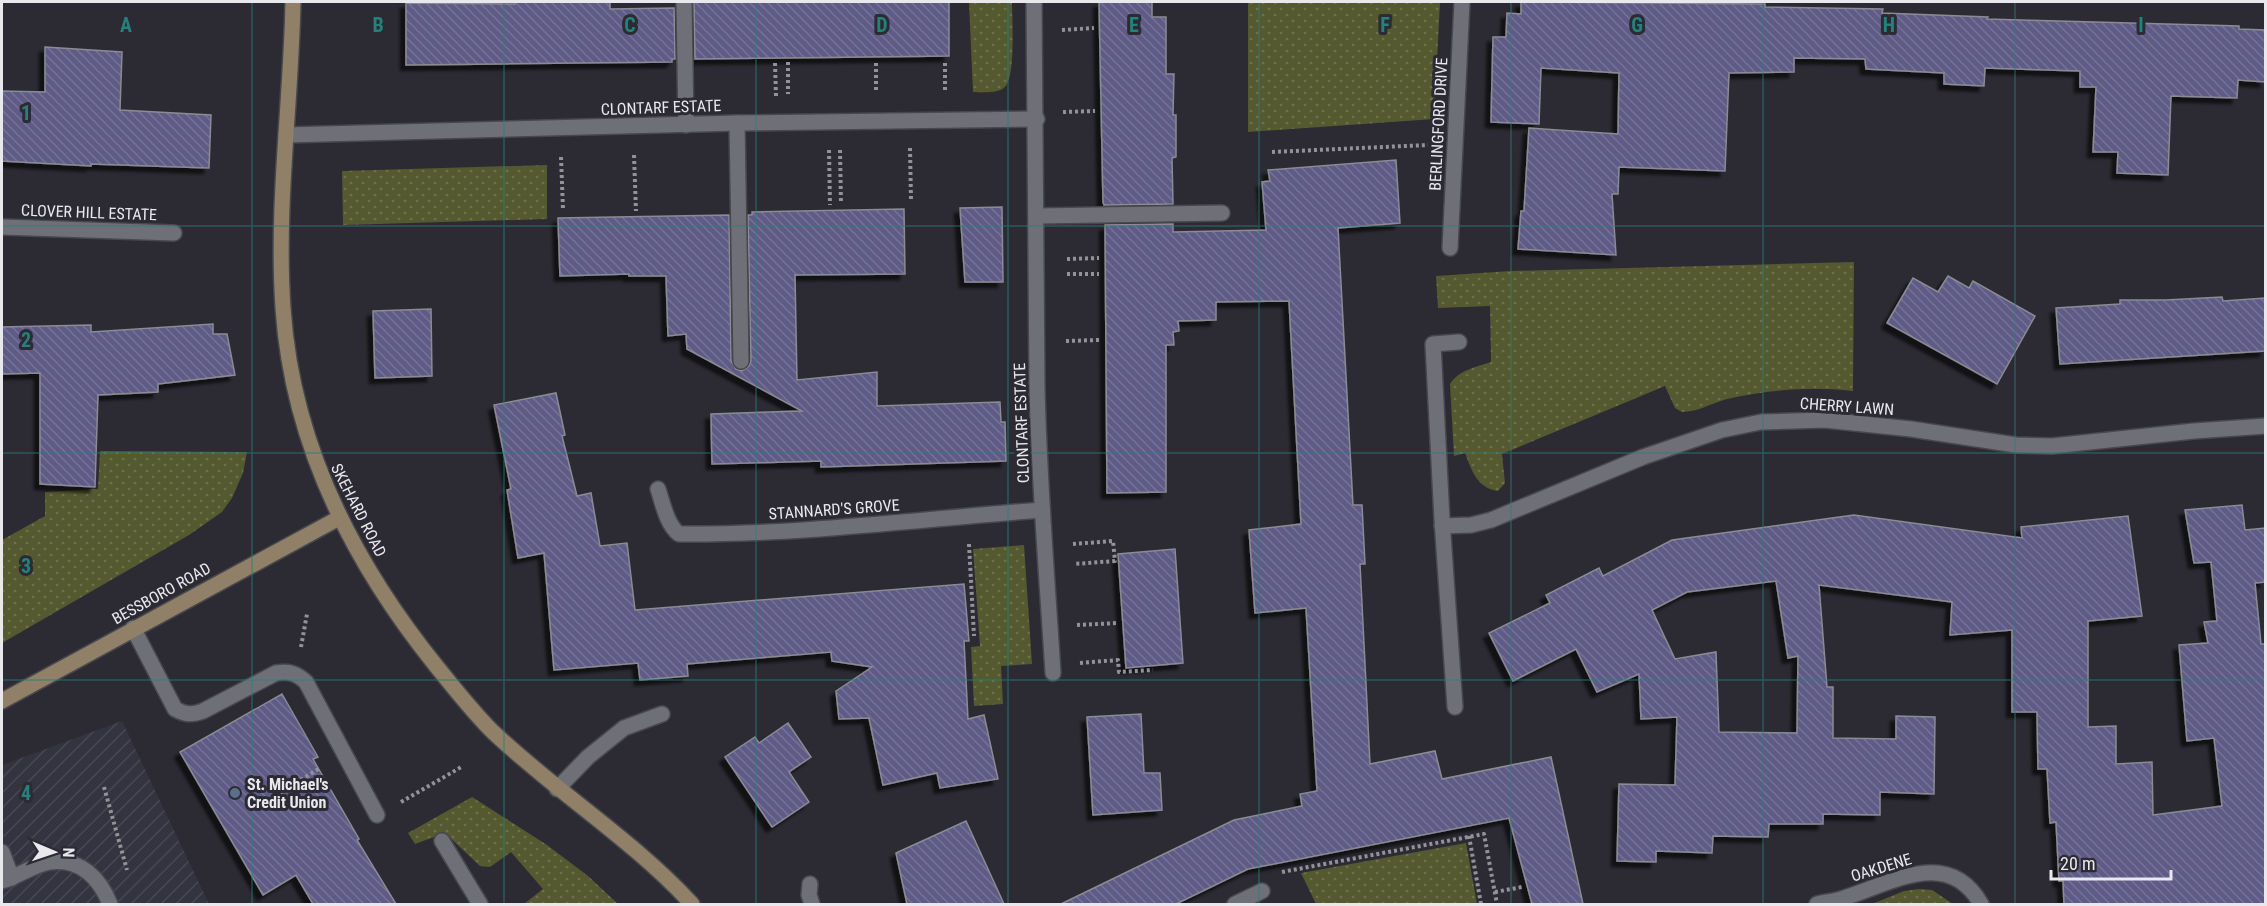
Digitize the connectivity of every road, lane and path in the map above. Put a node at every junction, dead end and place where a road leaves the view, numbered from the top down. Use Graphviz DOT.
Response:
graph roads {
  1 [pos="292,2"];
  2 [pos="684,2"];
  3 [pos="1034,2"];
  4 [pos="1462,2"];
  5 [pos="1094,28"];
  6 [pos="1061,30"];
  7 [pos="788,62"];
  8 [pos="775,63"];
  9 [pos="876,63"];
  10 [pos="945,63"];
  11 [pos="945,97"];
  12 [pos="876,98"];
  13 [pos="776,99"];
  14 [pos="789,99"];
  15 [pos="1095,111"];
  16 [pos="1063,112"];
  17 [pos="1037,119"];
  18 [pos="737,123"];
  19 [pos="686,125"];
  20 [pos="286,135"];
  21 [pos="910,148"];
  22 [pos="1455,149"];
  23 [pos="829,150"];
  24 [pos="840,150"];
  25 [pos="1272,153"];
  26 [pos="634,155"];
  27 [pos="561,157"];
  28 [pos="911,200"];
  29 [pos="841,204"];
  30 [pos="830,205"];
  31 [pos="563,210"];
  32 [pos="636,211"];
  33 [pos="1222,213"];
  34 [pos="1036,216"];
  35 [pos="2,227"];
  36 [pos="174,233"];
  37 [pos="1450,248"];
  38 [pos="1099,258"];
  39 [pos="1066,259"];
  40 [pos="1067,274"];
  41 [pos="1099,274"];
  42 [pos="1099,340"];
  43 [pos="1066,341"];
  44 [pos="1459,342"];
  45 [pos="741,361"];
  46 [pos="2265,426"];
  47 [pos="658,489"];
  48 [pos="1042,510"];
  49 [pos="339,518"];
  50 [pos="1442,526"];
  51 [pos="969,541"];
  52 [pos="1069,544"];
  53 [pos="1071,564"];
  54 [pos="1118,622"];
  55 [pos="1075,626"];
  56 [pos="133,628"];
  57 [pos="974,636"];
  58 [pos="1079,663"];
  59 [pos="1153,670"];
  60 [pos="1053,672"];
  61 [pos="2,701"];
  62 [pos="1455,707"];
  63 [pos="662,714"];
  64 [pos="344,754"];
  65 [pos="463,766"];
  66 [pos="104,787"];
  67 [pos="557,789"];
  68 [pos="270,799"];
  69 [pos="377,815"];
  70 [pos="1469,836"];
  71 [pos="441,841"];
  72 [pos="2,852"];
  73 [pos="128,873"];
  74 [pos="1278,873"];
  75 [pos="7,879"];
  76 [pos="810,884"];
  77 [pos="1522,887"];
  78 [pos="1262,891"];
  79 [pos="1495,892"];
  80 [pos="110,904"];
  81 [pos="480,904"];
  82 [pos="692,904"];
  83 [pos="812,904"];
  84 [pos="1235,904"];
  85 [pos="1481,904"];
  86 [pos="1497,904"];
  87 [pos="1817,904"];
  88 [pos="1981,904"];
  1 -- 20 [label="main road, SKEHARD ROAD"];
  2 -- 19 [label="street"];
  3 -- 17 [label="street, CLONTARF ESTATE"];
  4 -- 22 [label="street, BERLINGFORD DRIVE"];
  5 -- 6 [label="path"];
  7 -- 14 [label="path"];
  8 -- 13 [label="path"];
  9 -- 12 [label="path"];
  10 -- 11 [label="path"];
  15 -- 16 [label="path"];
  17 -- 18 [label="street, CLONTARF ESTATE"];
  17 -- 34 [label="street, CLONTARF ESTATE"];
  18 -- 19 [label="street, CLONTARF ESTATE"];
  18 -- 45 [label="street"];
  19 -- 20 [label="street, CLONTARF ESTATE"];
  20 -- 49 [label="main road, SKEHARD ROAD"];
  21 -- 28 [label="path"];
  22 -- 25 [label="path"];
  22 -- 37 [label="street, BERLINGFORD DRIVE"];
  23 -- 30 [label="path"];
  24 -- 29 [label="path"];
  26 -- 32 [label="path"];
  27 -- 31 [label="path"];
  33 -- 34 [label="street"];
  34 -- 48 [label="street, CLONTARF ESTATE"];
  35 -- 36 [label="street, CLOVER HILL ESTATE"];
  38 -- 39 [label="path"];
  40 -- 41 [label="path"];
  42 -- 43 [label="path"];
  44 -- 50 [label="street"];
  46 -- 50 [label="street, CHERRY LAWN"];
  47 -- 48 [label="street, STANNARD'S GROVE"];
  48 -- 60 [label="street, CLONTARF ESTATE"];
  49 -- 56 [label="main road, BESSBORO ROAD"];
  49 -- 67 [label="main road, SKEHARD ROAD"];
  50 -- 62 [label="street"];
  51 -- 57 [label="path"];
  52 -- 53 [label="path"];
  54 -- 55 [label="path"];
  56 -- 61 [label="main road, BESSBORO ROAD"];
  56 -- 64 [label="street"];
  58 -- 59 [label="path"];
  63 -- 67 [label="street"];
  64 -- 68 [label="path"];
  64 -- 69 [label="street"];
  65 -- 69 [label="path"];
  66 -- 73 [label="path"];
  67 -- 82 [label="main road, SKEHARD ROAD"];
  70 -- 74 [label="path"];
  70 -- 79 [label="path"];
  70 -- 85 [label="path"];
  71 -- 81 [label="street"];
  72 -- 75 [label="street"];
  75 -- 80 [label="street"];
  76 -- 83 [label="street"];
  77 -- 79 [label="path"];
  78 -- 84 [label="street"];
  79 -- 86 [label="path"];
  87 -- 88 [label="street, OAKDENE"];
}
